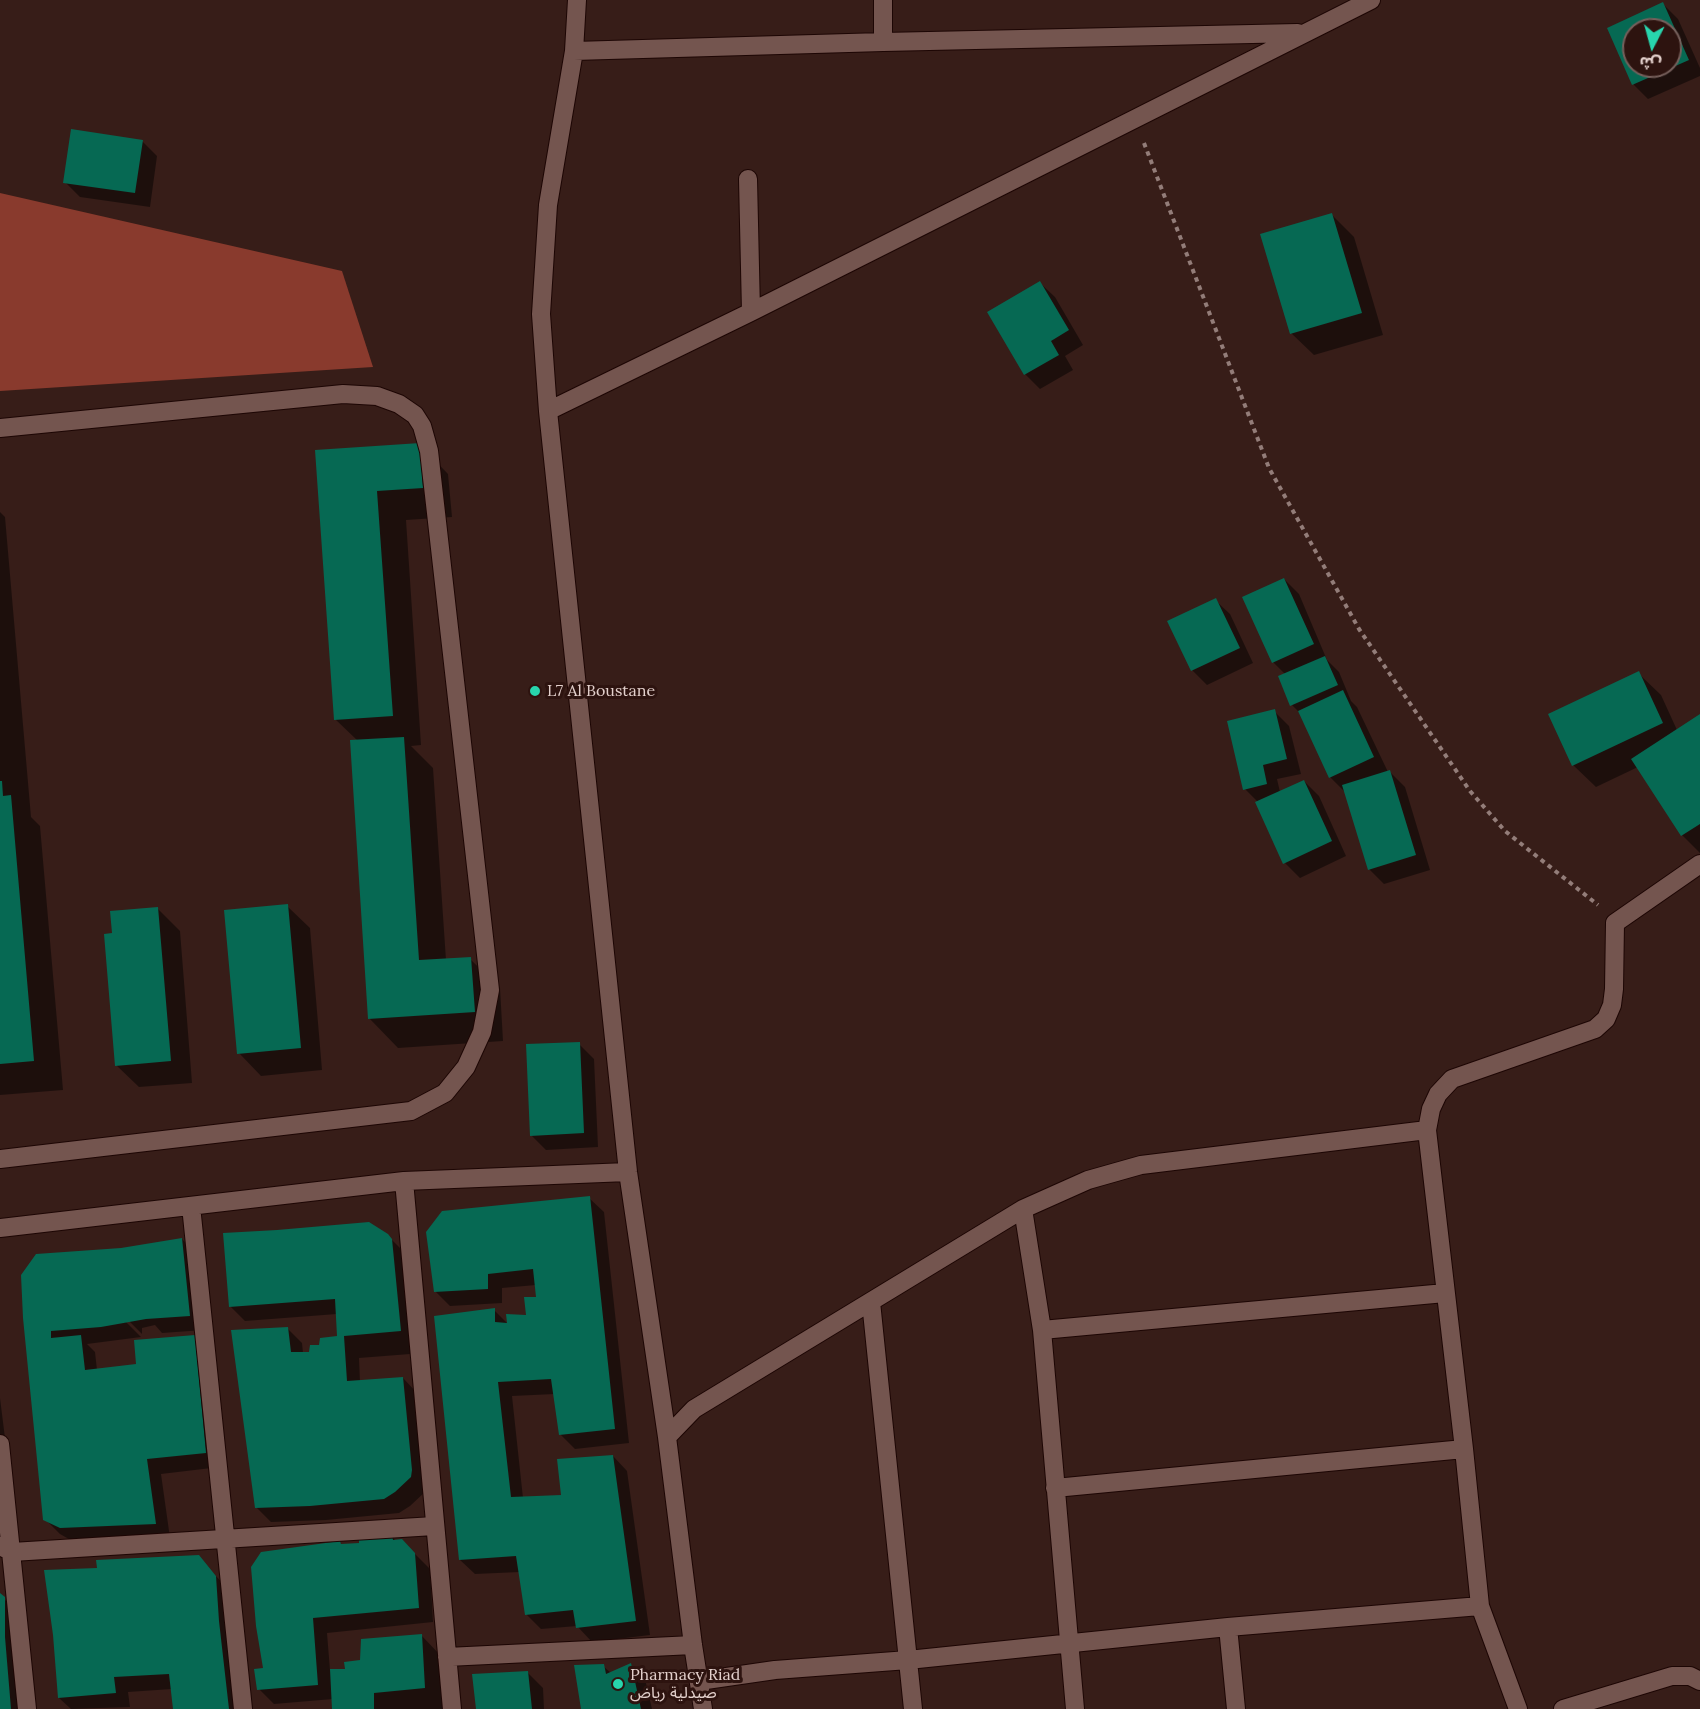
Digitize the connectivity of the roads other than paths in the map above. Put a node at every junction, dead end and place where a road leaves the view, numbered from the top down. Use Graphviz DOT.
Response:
graph roads {
  1 [pos="577,0"];
  2 [pos="883,0"];
  3 [pos="1371,0"];
  4 [pos="1302,33"];
  5 [pos="883,42"];
  6 [pos="574,51"];
  7 [pos="748,179"];
  8 [pos="751,312"];
  9 [pos="548,411"];
  10 [pos="0,428"];
  11 [pos="1700,864"];
  12 [pos="1427,1130"];
  13 [pos="0,1159"];
  14 [pos="628,1172"];
  15 [pos="404,1181"];
  16 [pos="190,1206"];
  17 [pos="1023,1209"];
  18 [pos="0,1228"];
  19 [pos="1444,1293"];
  20 [pos="871,1302"];
  21 [pos="1042,1330"];
  22 [pos="667,1437"];
  23 [pos="0,1444"];
  24 [pos="1464,1449"];
  25 [pos="1055,1488"];
  26 [pos="434,1526"];
  27 [pos="225,1540"];
  28 [pos="6,1549"];
  29 [pos="1480,1606"];
  30 [pos="1228,1627"];
  31 [pos="1068,1642"];
  32 [pos="693,1645"];
  33 [pos="447,1657"];
  34 [pos="908,1660"];
  35 [pos="699,1680"];
  36 [pos="1700,1681"];
  37 [pos="27,1709"];
  38 [pos="243,1709"];
  39 [pos="452,1709"];
  40 [pos="703,1709"];
  41 [pos="913,1709"];
  42 [pos="1075,1709"];
  43 [pos="1236,1709"];
  44 [pos="1518,1709"];
  45 [pos="1563,1709"];
  1 -- 6 [label="street"];
  2 -- 5 [label="street"];
  3 -- 4 [label="street"];
  4 -- 5 [label="street"];
  4 -- 8 [label="street"];
  5 -- 6 [label="street"];
  6 -- 9 [label="street"];
  7 -- 8 [label="street"];
  8 -- 9 [label="street"];
  9 -- 14 [label="street"];
  10 -- 13 [label="street"];
  11 -- 12 [label="street"];
  12 -- 17 [label="street"];
  12 -- 19 [label="street"];
  14 -- 15 [label="street"];
  14 -- 22 [label="street"];
  15 -- 16 [label="street"];
  15 -- 26 [label="street"];
  16 -- 18 [label="street"];
  16 -- 27 [label="street"];
  17 -- 20 [label="street"];
  17 -- 21 [label="street"];
  19 -- 21 [label="street"];
  19 -- 24 [label="street"];
  20 -- 22 [label="street"];
  20 -- 34 [label="street"];
  21 -- 25 [label="street"];
  22 -- 32 [label="street"];
  23 -- 28 [label="street"];
  24 -- 25 [label="street"];
  24 -- 29 [label="street"];
  25 -- 31 [label="street"];
  26 -- 27 [label="street"];
  26 -- 33 [label="street"];
  27 -- 28 [label="street"];
  27 -- 38 [label="street"];
  28 -- 37 [label="street"];
  29 -- 30 [label="street"];
  29 -- 44 [label="street"];
  30 -- 31 [label="street"];
  30 -- 43 [label="street"];
  31 -- 34 [label="street"];
  31 -- 42 [label="street"];
  32 -- 33 [label="street"];
  32 -- 35 [label="street"];
  33 -- 39 [label="street"];
  34 -- 35 [label="street"];
  34 -- 41 [label="street"];
  35 -- 40 [label="street"];
  36 -- 45 [label="street"];
}
